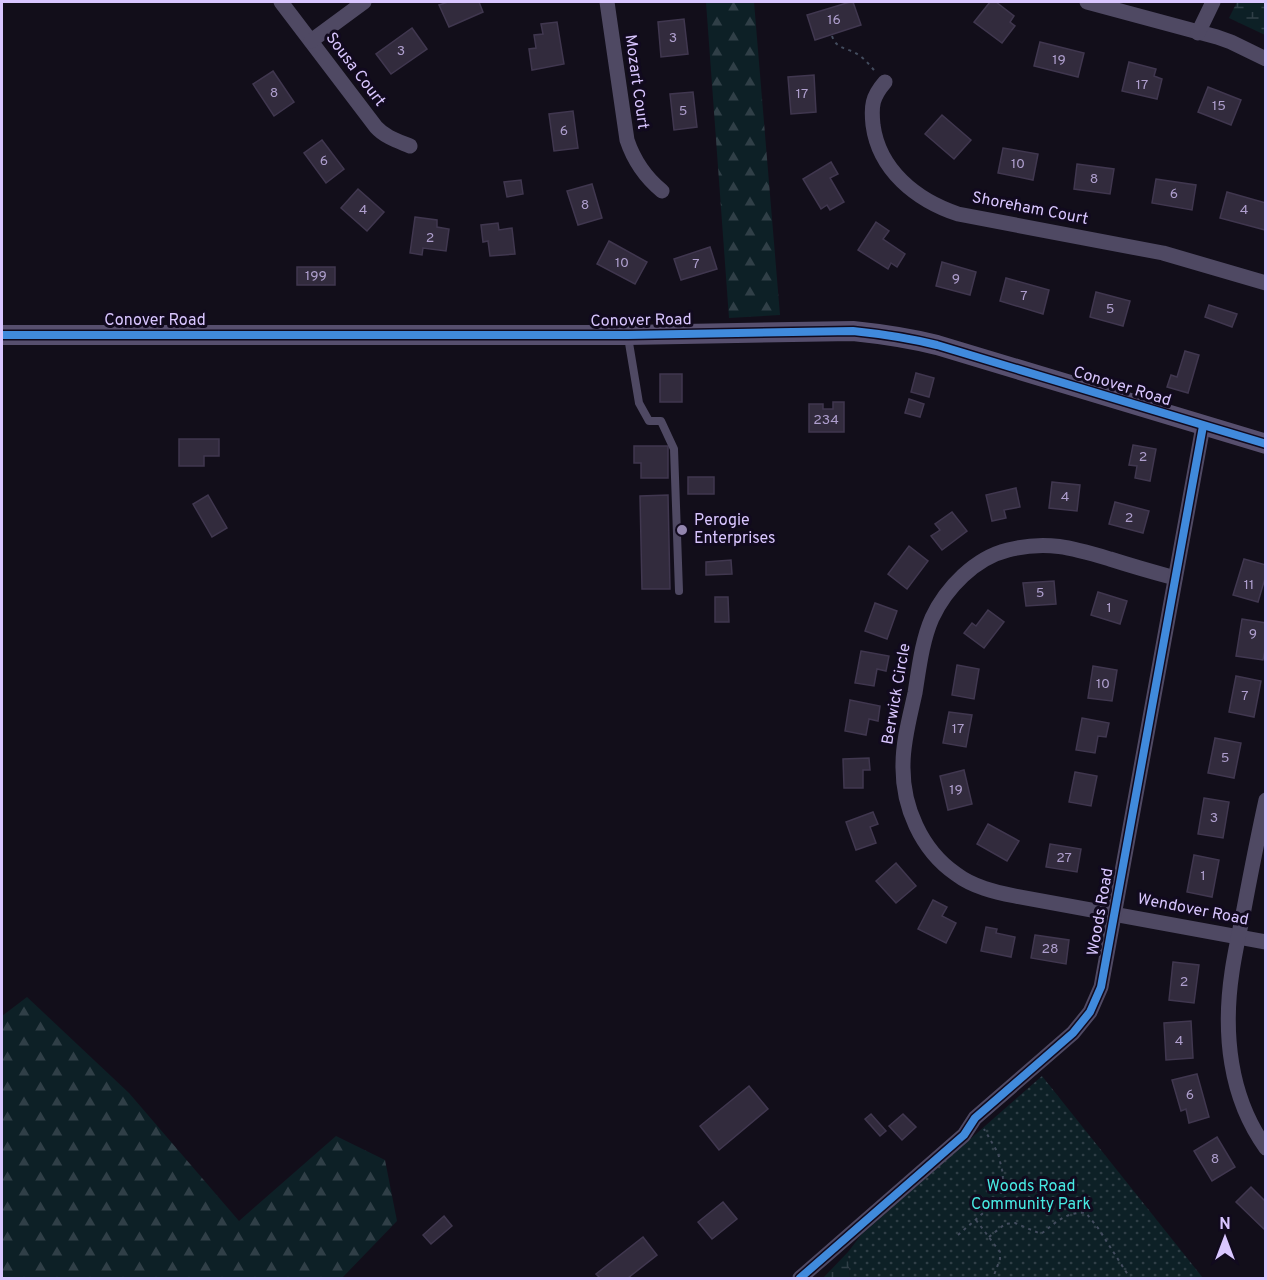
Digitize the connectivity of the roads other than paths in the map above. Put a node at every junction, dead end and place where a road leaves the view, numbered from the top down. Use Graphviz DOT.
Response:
graph roads {
  1 [pos="281,2"];
  2 [pos="364,2"];
  3 [pos="607,2"];
  4 [pos="1087,2"];
  5 [pos="1214,2"];
  6 [pos="1198,33"];
  7 [pos="311,41"];
  8 [pos="1266,59"];
  9 [pos="885,82"];
  10 [pos="410,146"];
  11 [pos="662,191"];
  12 [pos="1266,284"];
  13 [pos="2,335"];
  14 [pos="628,335"];
  15 [pos="1203,426"];
  16 [pos="1266,444"];
  17 [pos="1175,578"];
  18 [pos="679,591"];
  19 [pos="1266,800"];
  20 [pos="1114,914"];
  21 [pos="1239,937"];
  22 [pos="1266,942"];
  23 [pos="1266,1148"];
  24 [pos="800,1278"];
  1 -- 7 [label="street, Sousa Court"];
  2 -- 7 [label="street"];
  3 -- 11 [label="street, Mozart Court"];
  4 -- 6 [label="street"];
  5 -- 6 [label="street"];
  6 -- 8 [label="street"];
  7 -- 10 [label="street, Sousa Court"];
  9 -- 12 [label="street, Shoreham Court"];
  13 -- 14 [label="street, Conover Road"];
  14 -- 15 [label="street, Conover Road"];
  14 -- 18 [label="lane"];
  15 -- 16 [label="street, Conover Road"];
  15 -- 17 [label="street, Woods Road"];
  17 -- 20 [label="street, Woods Road"];
  17 -- 20 [label="street, Berwick Circle"];
  19 -- 21 [label="street"];
  20 -- 21 [label="street, Wendover Road"];
  20 -- 24 [label="street, Woods Road"];
  21 -- 22 [label="street, Wendover Road"];
  21 -- 23 [label="street"];
}
